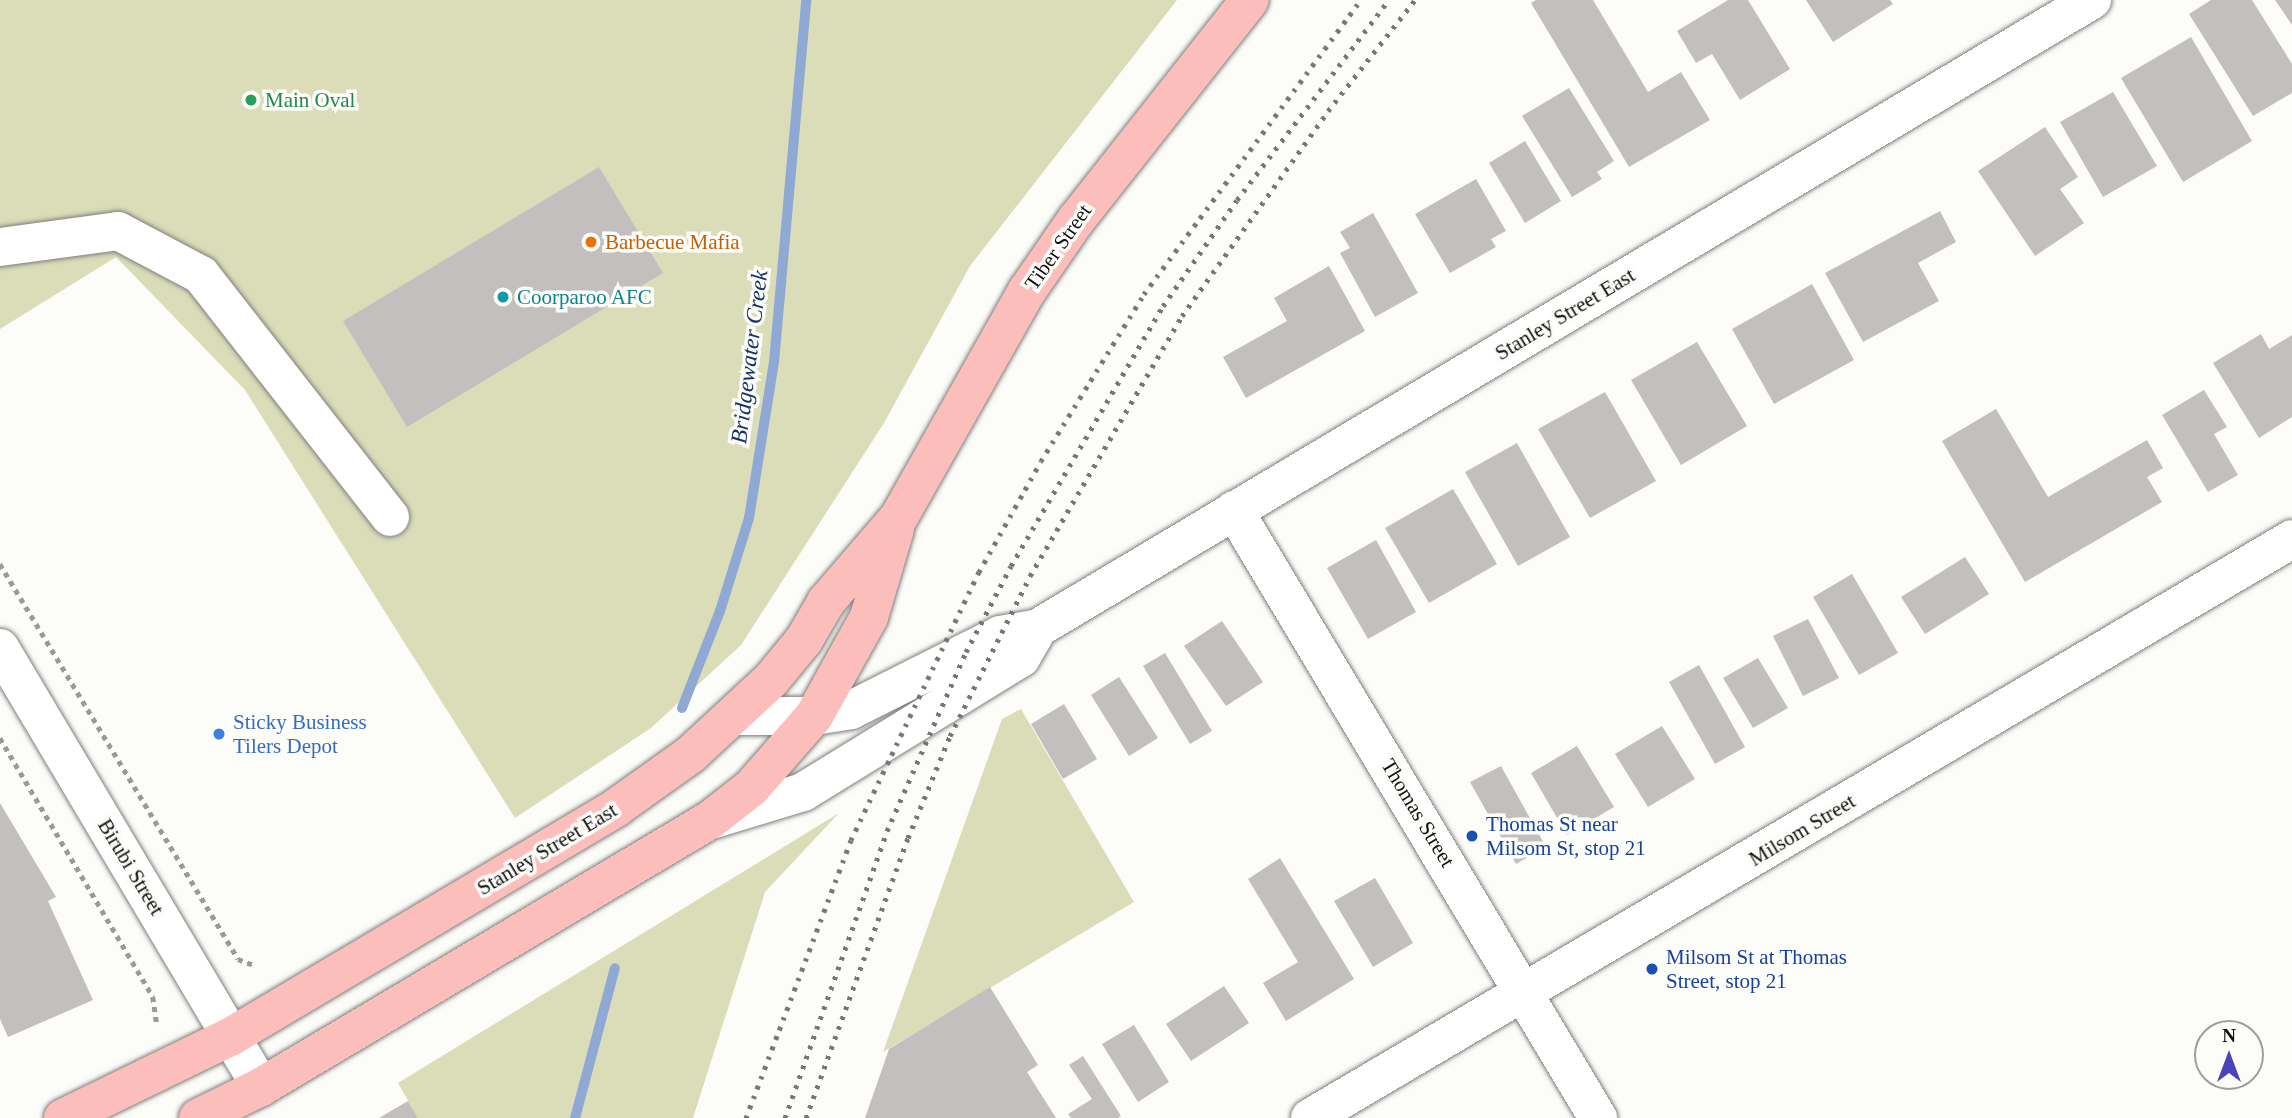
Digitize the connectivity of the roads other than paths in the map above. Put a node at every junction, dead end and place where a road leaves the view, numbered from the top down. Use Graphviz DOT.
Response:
graph roads {
  1 [pos="1250,0"];
  2 [pos="2092,0"];
  3 [pos="0,247"];
  4 [pos="1234,510"];
  5 [pos="390,517"];
  6 [pos="899,517"];
  7 [pos="2292,539"];
  8 [pos="1038,628"];
  9 [pos="0,648"];
  10 [pos="733,716"];
  11 [pos="814,716"];
  12 [pos="710,820"];
  13 [pos="1524,993"];
  14 [pos="232,1036"];
  15 [pos="261,1087"];
  16 [pos="63,1118"];
  17 [pos="198,1118"];
  18 [pos="1310,1118"];
  19 [pos="1598,1118"];
  1 -- 6 [label="main road, Tiber Street"];
  2 -- 4 [label="street, Stanley Street East"];
  3 -- 5 [label="street"];
  4 -- 8 [label="street, Stanley Street East"];
  4 -- 13 [label="street, Thomas Street"];
  6 -- 10 [label="main road, Tiber Street"];
  6 -- 11 [label="main road, Tiber Street"];
  7 -- 13 [label="street, Milsom Street"];
  8 -- 11 [label="street, Stanley Street East"];
  8 -- 12 [label="street, Stanley Street East"];
  9 -- 14 [label="street, Birubi Street"];
  10 -- 11 [label="street, Stanley Street East"];
  10 -- 14 [label="main road, Stanley Street East"];
  11 -- 12 [label="main road, Tiber Street"];
  12 -- 15 [label="main road, Stanley Street East"];
  13 -- 18 [label="street, Milsom Street"];
  13 -- 19 [label="street, Thomas Street"];
  14 -- 15 [label="street, Birubi Street"];
  14 -- 16 [label="main road, Stanley Street East"];
  15 -- 17 [label="main road, Stanley Street East"];
}
